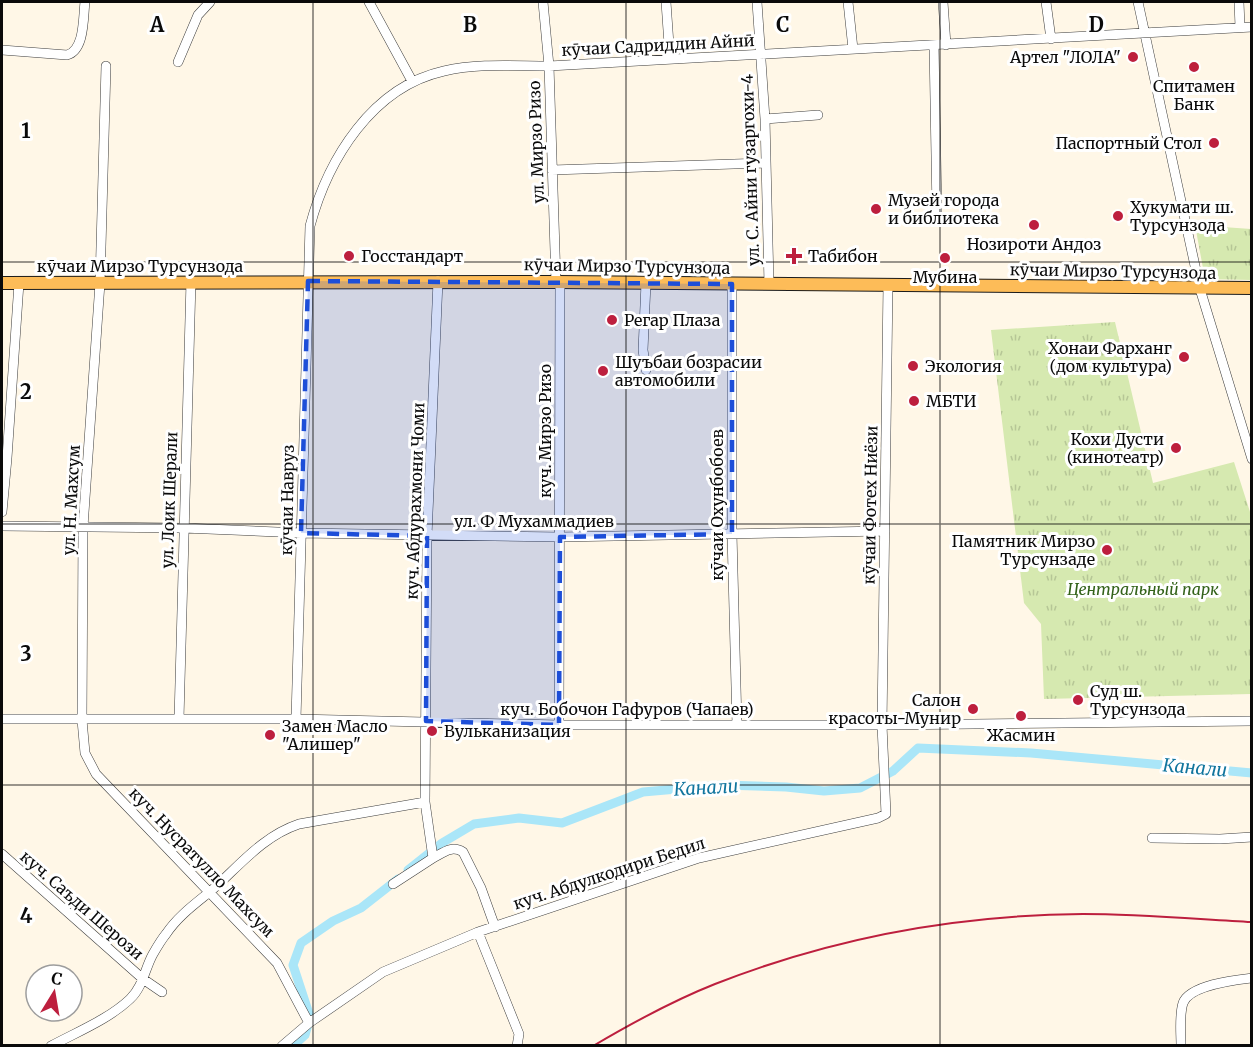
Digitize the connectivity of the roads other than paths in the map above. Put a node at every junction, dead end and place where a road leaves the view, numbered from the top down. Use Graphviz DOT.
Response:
graph roads {
  1 [pos="85,2"];
  2 [pos="210,2"];
  3 [pos="369,2"];
  4 [pos="543,2"];
  5 [pos="666,2"];
  6 [pos="757,2"];
  7 [pos="848,2"];
  8 [pos="943,2"];
  9 [pos="1046,2"];
  10 [pos="1138,2"];
  11 [pos="1239,2"];
  12 [pos="1240,27"];
  13 [pos="1251,27"];
  14 [pos="1145,33"];
  15 [pos="1051,39"];
  16 [pos="934,45"];
  17 [pos="946,45"];
  18 [pos="853,49"];
  19 [pos="2,50"];
  20 [pos="762,54"];
  21 [pos="670,59"];
  22 [pos="177,62"];
  23 [pos="106,66"];
  24 [pos="549,66"];
  25 [pos="412,81"];
  26 [pos="818,115"];
  27 [pos="765,119"];
  28 [pos="765,163"];
  29 [pos="552,170"];
  30 [pos="937,211"];
  31 [pos="191,281"];
  32 [pos="308,281"];
  33 [pos="438,281"];
  34 [pos="558,282"];
  35 [pos="2,283"];
  36 [pos="19,283"];
  37 [pos="100,283"];
  38 [pos="646,283"];
  39 [pos="732,284"];
  40 [pos="769,284"];
  41 [pos="888,285"];
  42 [pos="1251,288"];
  43 [pos="1200,289"];
  44 [pos="646,370"];
  45 [pos="1251,459"];
  46 [pos="2,512"];
  47 [pos="2,526"];
  48 [pos="83,527"];
  49 [pos="183,528"];
  50 [pos="885,531"];
  51 [pos="302,533"];
  52 [pos="732,534"];
  53 [pos="428,536"];
  54 [pos="560,537"];
  55 [pos="296,718"];
  56 [pos="2,719"];
  57 [pos="179,719"];
  58 [pos="82,720"];
  59 [pos="1251,720"];
  60 [pos="426,721"];
  61 [pos="559,725"];
  62 [pos="737,725"];
  63 [pos="882,725"];
  64 [pos="425,802"];
  65 [pos="1251,837"];
  66 [pos="1152,838"];
  67 [pos="2,854"];
  68 [pos="433,858"];
  69 [pos="393,884"];
  70 [pos="210,891"];
  71 [pos="495,927"];
  72 [pos="478,932"];
  73 [pos="1251,978"];
  74 [pos="143,979"];
  75 [pos="162,992"];
  76 [pos="309,1023"];
  77 [pos="51,1046"];
  78 [pos="282,1046"];
  79 [pos="517,1046"];
  80 [pos="1181,1046"];
  1 -- 19 [label="street"];
  2 -- 22 [label="street"];
  3 -- 25 [label="street"];
  4 -- 24 [label="street, ул. Мирзо Ризо"];
  5 -- 21 [label="street"];
  6 -- 20 [label="street, ул. С. Айни гузаргохи-4"];
  7 -- 18 [label="street"];
  8 -- 17 [label="street"];
  9 -- 15 [label="street"];
  10 -- 14 [label="street"];
  11 -- 12 [label="street"];
  12 -- 13 [label="street, кӯчаи Садриддин Айнӣ"];
  12 -- 14 [label="street, кӯчаи Садриддин Айнӣ"];
  14 -- 15 [label="street, кӯчаи Садриддин Айнӣ"];
  14 -- 43 [label="street"];
  15 -- 17 [label="street, кӯчаи Садриддин Айнӣ"];
  16 -- 17 [label="street, кӯчаи Садриддин Айнӣ"];
  16 -- 18 [label="street, кӯчаи Садриддин Айнӣ"];
  16 -- 30 [label="street"];
  18 -- 20 [label="street, кӯчаи Садриддин Айнӣ"];
  20 -- 21 [label="street, кӯчаи Садриддин Айнӣ"];
  20 -- 27 [label="street, ул. С. Айни гузаргохи-4"];
  21 -- 24 [label="street, кӯчаи Садриддин Айнӣ"];
  23 -- 37 [label="street, ул. Н. Махсум"];
  24 -- 25 [label="street, кӯчаи Садриддин Айнӣ"];
  24 -- 29 [label="street, ул. Мирзо Ризо"];
  25 -- 32 [label="street, кӯчаи Садриддин Айнӣ"];
  26 -- 27 [label="street"];
  27 -- 28 [label="street, ул. С. Айни гузаргохи-4"];
  28 -- 29 [label="street"];
  28 -- 40 [label="street, ул. С. Айни гузаргохи-4"];
  29 -- 34 [label="street, ул. Мирзо Ризо"];
  31 -- 32 [label="main road, кӯчаи Мирзо Турсунзода"];
  31 -- 37 [label="main road, кӯчаи Мирзо Турсунзода"];
  31 -- 49 [label="street, ул. Лоик Шерали"];
  32 -- 33 [label="main road, кӯчаи Мирзо Турсунзода"];
  32 -- 51 [label="street, кӯчаи Навруз"];
  33 -- 34 [label="main road, кӯчаи Мирзо Турсунзода"];
  33 -- 53 [label="street, куч. Абдурахмони Чоми"];
  34 -- 38 [label="main road, кӯчаи Мирзо Турсунзода"];
  34 -- 54 [label="street, куч. Мирзо Ризо"];
  35 -- 36 [label="main road, кӯчаи Мирзо Турсунзода"];
  36 -- 37 [label="main road, кӯчаи Мирзо Турсунзода"];
  36 -- 46 [label="street"];
  37 -- 48 [label="street, ул. Н. Махсум"];
  38 -- 39 [label="main road, кӯчаи Мирзо Турсунзода"];
  38 -- 44 [label="street"];
  39 -- 40 [label="main road, кӯчаи Мирзо Турсунзода"];
  39 -- 52 [label="street, кӯчаи Охунбобоев"];
  40 -- 41 [label="main road, кӯчаи Мирзо Турсунзода"];
  41 -- 43 [label="main road, кӯчаи Мирзо Турсунзода"];
  41 -- 50 [label="street, кӯчаи Фотех Ниёзи"];
  42 -- 43 [label="main road, кӯчаи Мирзо Турсунзода"];
  43 -- 45 [label="street"];
  47 -- 48 [label="street, ул. Ф Мухаммадиев"];
  48 -- 49 [label="street, ул. Ф Мухаммадиев"];
  48 -- 58 [label="street, ул. Н. Махсум"];
  49 -- 51 [label="street, ул. Ф Мухаммадиев"];
  49 -- 57 [label="street, ул. Лоик Шерали"];
  50 -- 52 [label="street, ул. Ф Мухаммадиев"];
  50 -- 63 [label="street, кӯчаи Фотех Ниёзи"];
  51 -- 53 [label="street, ул. Ф Мухаммадиев"];
  51 -- 55 [label="street, кӯчаи Навруз"];
  52 -- 54 [label="street, ул. Ф Мухаммадиев"];
  52 -- 62 [label="street, кӯчаи Охунбобоев"];
  53 -- 54 [label="street, ул. Ф Мухаммадиев"];
  53 -- 60 [label="street, куч. Абдурахмони Чоми"];
  54 -- 61 [label="street, куч. Мирзо Ризо"];
  55 -- 57 [label="street, куч. Бобочон Гафуров (Чапаев)"];
  55 -- 60 [label="street, куч. Бобочон Гафуров (Чапаев)"];
  56 -- 58 [label="street, куч. Бобочон Гафуров (Чапаев)"];
  57 -- 58 [label="street, куч. Бобочон Гафуров (Чапаев)"];
  58 -- 70 [label="street, куч. Нусратулло Махсум"];
  59 -- 63 [label="street, куч. Бобочон Гафуров (Чапаев)"];
  60 -- 61 [label="street, куч. Бобочон Гафуров (Чапаев)"];
  60 -- 64 [label="street, куч. Абдурахмони Чоми"];
  61 -- 62 [label="street, куч. Бобочон Гафуров (Чапаев)"];
  62 -- 63 [label="street, куч. Бобочон Гафуров (Чапаев)"];
  63 -- 71 [label="street, куч. Абдулкодири Бедил"];
  64 -- 68 [label="street, куч. Абдурахмони Чоми"];
  64 -- 70 [label="street, куч. Саъди Шерози"];
  65 -- 66 [label="street"];
  67 -- 74 [label="street, куч. Саъди Шерози"];
  68 -- 69 [label="street"];
  68 -- 71 [label="street"];
  70 -- 74 [label="street, куч. Саъди Шерози"];
  70 -- 76 [label="street, куч. Нусратулло Махсум"];
  71 -- 72 [label="street, куч. Абдулкодири Бедил"];
  72 -- 76 [label="street, куч. Абдулкодири Бедил"];
  72 -- 79 [label="street"];
  73 -- 80 [label="street"];
  74 -- 75 [label="street"];
  74 -- 77 [label="street, куч. Саъди Шерози"];
  76 -- 78 [label="street, куч. Абдулкодири Бедил"];
}
